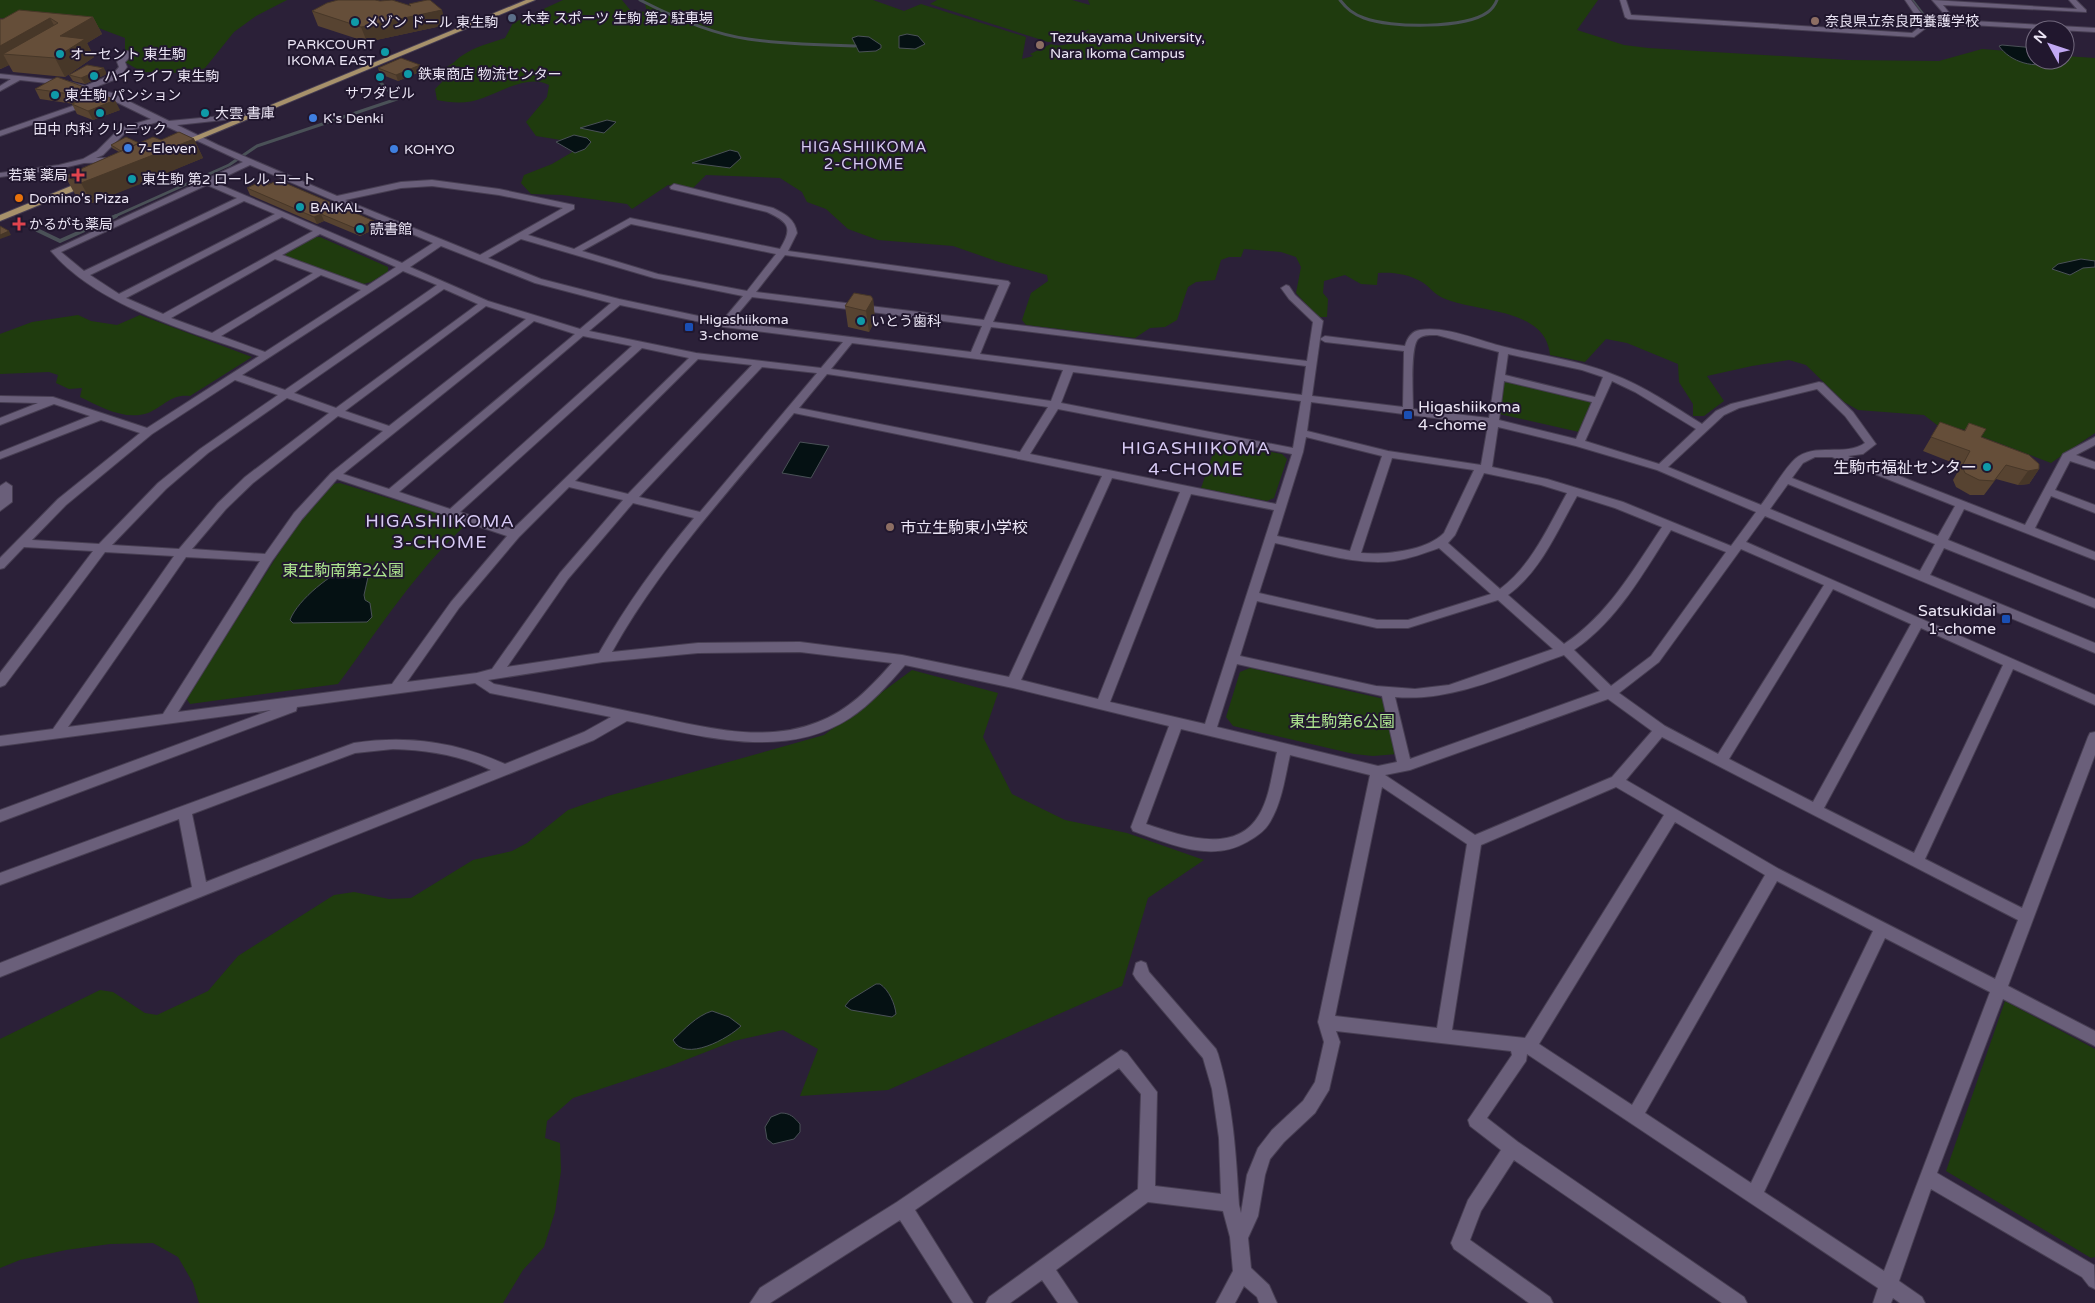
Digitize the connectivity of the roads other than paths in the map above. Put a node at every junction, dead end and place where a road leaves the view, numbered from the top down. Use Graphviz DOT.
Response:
graph roads {
  1 [pos="532,0"];
  2 [pos="1623,0"];
  3 [pos="1908,0"];
  4 [pos="2072,0"];
  5 [pos="1936,2"];
  6 [pos="1988,3"];
  7 [pos="2095,30"];
  8 [pos="130,53"];
  9 [pos="15,66"];
  10 [pos="0,76"];
  11 [pos="19,78"];
  12 [pos="88,88"];
  13 [pos="0,89"];
  14 [pos="109,95"];
  15 [pos="252,115"];
  16 [pos="158,119"];
  17 [pos="167,124"];
  18 [pos="0,134"];
  19 [pos="194,138"];
  20 [pos="170,148"];
  21 [pos="84,161"];
  22 [pos="128,161"];
  23 [pos="250,162"];
  24 [pos="0,175"];
  25 [pos="93,180"];
  26 [pos="208,182"];
  27 [pos="674,187"];
  28 [pos="243,198"];
  29 [pos="336,199"];
  30 [pos="282,214"];
  31 [pos="0,218"];
  32 [pos="319,231"];
  33 [pos="520,236"];
  34 [pos="440,243"];
  35 [pos="573,253"];
  36 [pos="782,254"];
  37 [pos="275,256"];
  38 [pos="480,259"];
  39 [pos="402,267"];
  40 [pos="320,272"];
  41 [pos="83,276"];
  42 [pos="442,286"];
  43 [pos="1286,288"];
  44 [pos="367,289"];
  45 [pos="749,294"];
  46 [pos="119,298"];
  47 [pos="618,302"];
  48 [pos="485,303"];
  49 [pos="163,318"];
  50 [pos="531,319"];
  51 [pos="724,324"];
  52 [pos="988,325"];
  53 [pos="583,333"];
  54 [pos="214,336"];
  55 [pos="1325,339"];
  56 [pos="850,340"];
  57 [pos="638,345"];
  58 [pos="1410,349"];
  59 [pos="1504,350"];
  60 [pos="265,355"];
  61 [pos="696,356"];
  62 [pos="974,356"];
  63 [pos="759,364"];
  64 [pos="1311,364"];
  65 [pos="1069,368"];
  66 [pos="825,371"];
  67 [pos="234,376"];
  68 [pos="1609,376"];
  69 [pos="1499,377"];
  70 [pos="285,393"];
  71 [pos="1306,397"];
  72 [pos="0,399"];
  73 [pos="53,400"];
  74 [pos="1599,401"];
  75 [pos="1055,405"];
  76 [pos="793,410"];
  77 [pos="1408,410"];
  78 [pos="336,412"];
  79 [pos="100,416"];
  80 [pos="0,422"];
  81 [pos="1492,422"];
  82 [pos="1703,429"];
  83 [pos="389,430"];
  84 [pos="148,432"];
  85 [pos="1302,433"];
  86 [pos="2095,440"];
  87 [pos="1579,443"];
  88 [pos="1298,452"];
  89 [pos="1832,453"];
  90 [pos="1388,454"];
  91 [pos="0,456"];
  92 [pos="1023,456"];
  93 [pos="2067,456"];
  94 [pos="2095,466"];
  95 [pos="1661,468"];
  96 [pos="1483,469"];
  97 [pos="1109,473"];
  98 [pos="335,475"];
  99 [pos="1785,479"];
  100 [pos="568,484"];
  101 [pos="6,486"];
  102 [pos="1187,489"];
  103 [pos="1574,491"];
  104 [pos="2048,491"];
  105 [pos="392,492"];
  106 [pos="630,499"];
  107 [pos="1962,505"];
  108 [pos="0,507"];
  109 [pos="1280,508"];
  110 [pos="2095,508"];
  111 [pos="1764,509"];
  112 [pos="453,512"];
  113 [pos="702,516"];
  114 [pos="1669,525"];
  115 [pos="2028,530"];
  116 [pos="514,534"];
  117 [pos="1272,539"];
  118 [pos="21,543"];
  119 [pos="1441,543"];
  120 [pos="1942,543"];
  121 [pos="103,547"];
  122 [pos="1736,547"];
  123 [pos="183,552"];
  124 [pos="1354,556"];
  125 [pos="2095,556"];
  126 [pos="268,558"];
  127 [pos="2,559"];
  128 [pos="1923,576"];
  129 [pos="1830,585"];
  130 [pos="1500,595"];
  131 [pos="1253,596"];
  132 [pos="2095,604"];
  133 [pos="1918,623"];
  134 [pos="2095,648"];
  135 [pos="1564,650"];
  136 [pos="603,658"];
  137 [pos="1234,658"];
  138 [pos="902,660"];
  139 [pos="2010,663"];
  140 [pos="496,673"];
  141 [pos="477,678"];
  142 [pos="0,682"];
  143 [pos="1013,683"];
  144 [pos="396,688"];
  145 [pos="1387,692"];
  146 [pos="1610,693"];
  147 [pos="312,700"];
  148 [pos="2095,700"];
  149 [pos="1102,705"];
  150 [pos="624,716"];
  151 [pos="168,718"];
  152 [pos="1176,724"];
  153 [pos="1660,730"];
  154 [pos="1209,732"];
  155 [pos="57,733"];
  156 [pos="2095,737"];
  157 [pos="0,741"];
  158 [pos="1284,751"];
  159 [pos="1721,761"];
  160 [pos="1405,766"];
  161 [pos="505,770"];
  162 [pos="1378,774"];
  163 [pos="1617,781"];
  164 [pos="184,810"];
  165 [pos="1816,810"];
  166 [pos="1672,814"];
  167 [pos="0,816"];
  168 [pos="1474,842"];
  169 [pos="1918,861"];
  170 [pos="1774,873"];
  171 [pos="0,879"];
  172 [pos="200,890"];
  173 [pos="2025,917"];
  174 [pos="1882,928"];
  175 [pos="1141,968"];
  176 [pos="0,970"];
  177 [pos="2000,988"];
  178 [pos="1326,1022"];
  179 [pos="1443,1037"];
  180 [pos="2095,1039"];
  181 [pos="1523,1046"];
  182 [pos="1635,1115"];
  183 [pos="1512,1148"];
  184 [pos="1927,1177"];
  185 [pos="1146,1192"];
  186 [pos="1754,1195"];
  187 [pos="1222,1203"];
  188 [pos="903,1208"];
  189 [pos="1239,1237"];
  190 [pos="1043,1267"];
  191 [pos="1242,1272"];
  192 [pos="2095,1280"];
  193 [pos="1889,1286"];
  194 [pos="759,1303"];
  195 [pos="964,1303"];
  196 [pos="995,1303"];
  197 [pos="1068,1303"];
  198 [pos="1225,1303"];
  199 [pos="1268,1303"];
  200 [pos="1544,1303"];
  201 [pos="1738,1303"];
  202 [pos="1882,1303"];
  203 [pos="1916,1303"];
  1 -- 15 [label="main road"];
  2 -- 3 [label="street"];
  4 -- 6 [label="street"];
  5 -- 6 [label="street"];
  5 -- 7 [label="street"];
  8 -- 12 [label="street"];
  9 -- 10 [label="street"];
  10 -- 11 [label="street"];
  11 -- 12 [label="street"];
  11 -- 13 [label="street"];
  12 -- 14 [label="street"];
  14 -- 16 [label="street"];
  14 -- 18 [label="street"];
  15 -- 17 [label="street"];
  15 -- 19 [label="main road"];
  16 -- 17 [label="street"];
  16 -- 21 [label="street"];
  17 -- 19 [label="street"];
  19 -- 20 [label="main road"];
  19 -- 23 [label="street"];
  21 -- 22 [label="street"];
  21 -- 24 [label="street"];
  23 -- 26 [label="street"];
  23 -- 29 [label="street"];
  25 -- 31 [label="main road"];
  26 -- 28 [label="street"];
  26 -- 41 [label="street"];
  27 -- 36 [label="street"];
  28 -- 30 [label="street"];
  28 -- 41 [label="street"];
  29 -- 33 [label="street"];
  29 -- 34 [label="street"];
  30 -- 32 [label="street"];
  30 -- 46 [label="street"];
  32 -- 37 [label="street"];
  32 -- 39 [label="street"];
  33 -- 35 [label="street"];
  33 -- 38 [label="street"];
  34 -- 38 [label="street"];
  34 -- 39 [label="street"];
  35 -- 36 [label="street"];
  35 -- 45 [label="street"];
  36 -- 45 [label="street"];
  36 -- 52 [label="street"];
  37 -- 40 [label="street"];
  37 -- 49 [label="street"];
  38 -- 47 [label="street"];
  39 -- 42 [label="street"];
  39 -- 44 [label="street"];
  40 -- 44 [label="street"];
  40 -- 54 [label="street"];
  41 -- 46 [label="street"];
  42 -- 48 [label="street"];
  42 -- 70 [label="street"];
  43 -- 64 [label="street"];
  44 -- 60 [label="street"];
  45 -- 51 [label="street"];
  45 -- 52 [label="street"];
  46 -- 49 [label="street"];
  47 -- 51 [label="street"];
  47 -- 53 [label="street"];
  48 -- 50 [label="street"];
  48 -- 78 [label="street"];
  49 -- 54 [label="street"];
  50 -- 53 [label="street"];
  50 -- 83 [label="street"];
  51 -- 56 [label="street"];
  52 -- 62 [label="street"];
  52 -- 64 [label="street"];
  53 -- 57 [label="street"];
  53 -- 105 [label="street"];
  54 -- 60 [label="street"];
  55 -- 58 [label="street"];
  56 -- 62 [label="street"];
  56 -- 66 [label="street"];
  57 -- 61 [label="street"];
  57 -- 112 [label="street"];
  58 -- 59 [label="street"];
  58 -- 77 [label="street"];
  59 -- 68 [label="street"];
  59 -- 69 [label="street"];
  60 -- 67 [label="street"];
  61 -- 63 [label="street"];
  61 -- 100 [label="street"];
  62 -- 65 [label="street"];
  63 -- 66 [label="street"];
  63 -- 106 [label="street"];
  64 -- 71 [label="street"];
  65 -- 71 [label="street"];
  65 -- 75 [label="street"];
  66 -- 75 [label="street"];
  66 -- 76 [label="street"];
  67 -- 70 [label="street"];
  67 -- 84 [label="street"];
  68 -- 74 [label="street"];
  68 -- 82 [label="street"];
  69 -- 74 [label="street"];
  69 -- 81 [label="street"];
  70 -- 78 [label="street"];
  70 -- 121 [label="street"];
  71 -- 77 [label="street"];
  71 -- 85 [label="street"];
  72 -- 73 [label="street"];
  73 -- 79 [label="street"];
  73 -- 80 [label="street"];
  74 -- 87 [label="street"];
  75 -- 88 [label="street"];
  75 -- 92 [label="street"];
  76 -- 92 [label="street"];
  76 -- 113 [label="street"];
  77 -- 81 [label="street"];
  78 -- 83 [label="street"];
  78 -- 123 [label="street"];
  79 -- 84 [label="street"];
  79 -- 91 [label="street"];
  81 -- 87 [label="street"];
  81 -- 96 [label="street"];
  82 -- 89 [label="street"];
  82 -- 95 [label="street"];
  83 -- 98 [label="street"];
  84 -- 118 [label="street"];
  85 -- 88 [label="street"];
  85 -- 90 [label="street"];
  86 -- 93 [label="street"];
  87 -- 95 [label="street"];
  88 -- 109 [label="street"];
  89 -- 99 [label="street"];
  89 -- 107 [label="street"];
  90 -- 96 [label="street"];
  90 -- 124 [label="street"];
  92 -- 97 [label="street"];
  93 -- 94 [label="street"];
  93 -- 104 [label="street"];
  95 -- 111 [label="street"];
  96 -- 103 [label="street"];
  96 -- 119 [label="street"];
  97 -- 102 [label="street"];
  97 -- 143 [label="street"];
  98 -- 105 [label="street"];
  98 -- 126 [label="street"];
  99 -- 111 [label="street"];
  99 -- 120 [label="street"];
  100 -- 106 [label="street"];
  100 -- 116 [label="street"];
  101 -- 108 [label="street"];
  102 -- 109 [label="street"];
  102 -- 149 [label="street"];
  103 -- 114 [label="street"];
  103 -- 130 [label="street"];
  104 -- 110 [label="street"];
  104 -- 115 [label="street"];
  105 -- 112 [label="street"];
  106 -- 113 [label="street"];
  106 -- 140 [label="street"];
  107 -- 115 [label="street"];
  107 -- 120 [label="street"];
  109 -- 117 [label="street"];
  111 -- 122 [label="street"];
  111 -- 128 [label="street"];
  112 -- 116 [label="street"];
  113 -- 136 [label="street"];
  114 -- 122 [label="street"];
  114 -- 135 [label="street"];
  115 -- 125 [label="street"];
  116 -- 144 [label="street"];
  117 -- 124 [label="street"];
  117 -- 131 [label="street"];
  118 -- 121 [label="street"];
  118 -- 127 [label="street"];
  119 -- 124 [label="street"];
  119 -- 130 [label="street"];
  120 -- 128 [label="street"];
  120 -- 132 [label="street"];
  121 -- 123 [label="street"];
  121 -- 142 [label="street"];
  122 -- 129 [label="street"];
  122 -- 146 [label="street"];
  123 -- 126 [label="street"];
  123 -- 155 [label="street"];
  126 -- 151 [label="street"];
  128 -- 134 [label="street"];
  129 -- 133 [label="street"];
  129 -- 159 [label="street"];
  130 -- 131 [label="street"];
  130 -- 135 [label="street"];
  131 -- 137 [label="street"];
  133 -- 139 [label="street"];
  133 -- 165 [label="street"];
  135 -- 145 [label="street"];
  135 -- 146 [label="street"];
  136 -- 138 [label="street"];
  136 -- 140 [label="street"];
  137 -- 145 [label="street"];
  137 -- 154 [label="street"];
  138 -- 143 [label="street"];
  138 -- 150 [label="street"];
  139 -- 148 [label="street"];
  139 -- 169 [label="street"];
  140 -- 141 [label="street"];
  141 -- 144 [label="street"];
  141 -- 150 [label="street"];
  143 -- 149 [label="street"];
  144 -- 147 [label="street"];
  145 -- 160 [label="street"];
  146 -- 153 [label="street"];
  146 -- 160 [label="street"];
  147 -- 151 [label="street"];
  147 -- 167 [label="street"];
  149 -- 152 [label="street"];
  150 -- 161 [label="street"];
  151 -- 155 [label="street"];
  152 -- 154 [label="street"];
  152 -- 158 [label="street"];
  153 -- 159 [label="street"];
  153 -- 163 [label="street"];
  154 -- 158 [label="street"];
  155 -- 157 [label="street"];
  156 -- 173 [label="street"];
  158 -- 162 [label="street"];
  159 -- 165 [label="street"];
  160 -- 162 [label="street"];
  161 -- 164 [label="street"];
  161 -- 172 [label="street"];
  162 -- 168 [label="street"];
  162 -- 178 [label="street"];
  163 -- 166 [label="street"];
  163 -- 168 [label="street"];
  164 -- 171 [label="street"];
  164 -- 172 [label="street"];
  165 -- 169 [label="street"];
  166 -- 170 [label="street"];
  166 -- 181 [label="street"];
  168 -- 179 [label="street"];
  169 -- 173 [label="street"];
  170 -- 174 [label="street"];
  170 -- 182 [label="street"];
  172 -- 176 [label="street"];
  173 -- 177 [label="street"];
  174 -- 177 [label="street"];
  174 -- 186 [label="street"];
  175 -- 189 [label="street"];
  177 -- 180 [label="street"];
  177 -- 184 [label="street"];
  178 -- 179 [label="street"];
  178 -- 189 [label="street"];
  179 -- 181 [label="street"];
  181 -- 182 [label="street"];
  181 -- 183 [label="street"];
  182 -- 186 [label="street"];
  183 -- 200 [label="street"];
  183 -- 201 [label="street"];
  184 -- 192 [label="street"];
  184 -- 193 [label="street"];
  185 -- 187 [label="street"];
  185 -- 188 [label="street"];
  185 -- 190 [label="street"];
  186 -- 193 [label="street"];
  188 -- 194 [label="street"];
  188 -- 195 [label="street"];
  189 -- 191 [label="street"];
  190 -- 196 [label="street"];
  190 -- 197 [label="street"];
  191 -- 198 [label="street"];
  191 -- 199 [label="street"];
  193 -- 202 [label="street"];
  193 -- 203 [label="street"];
}
